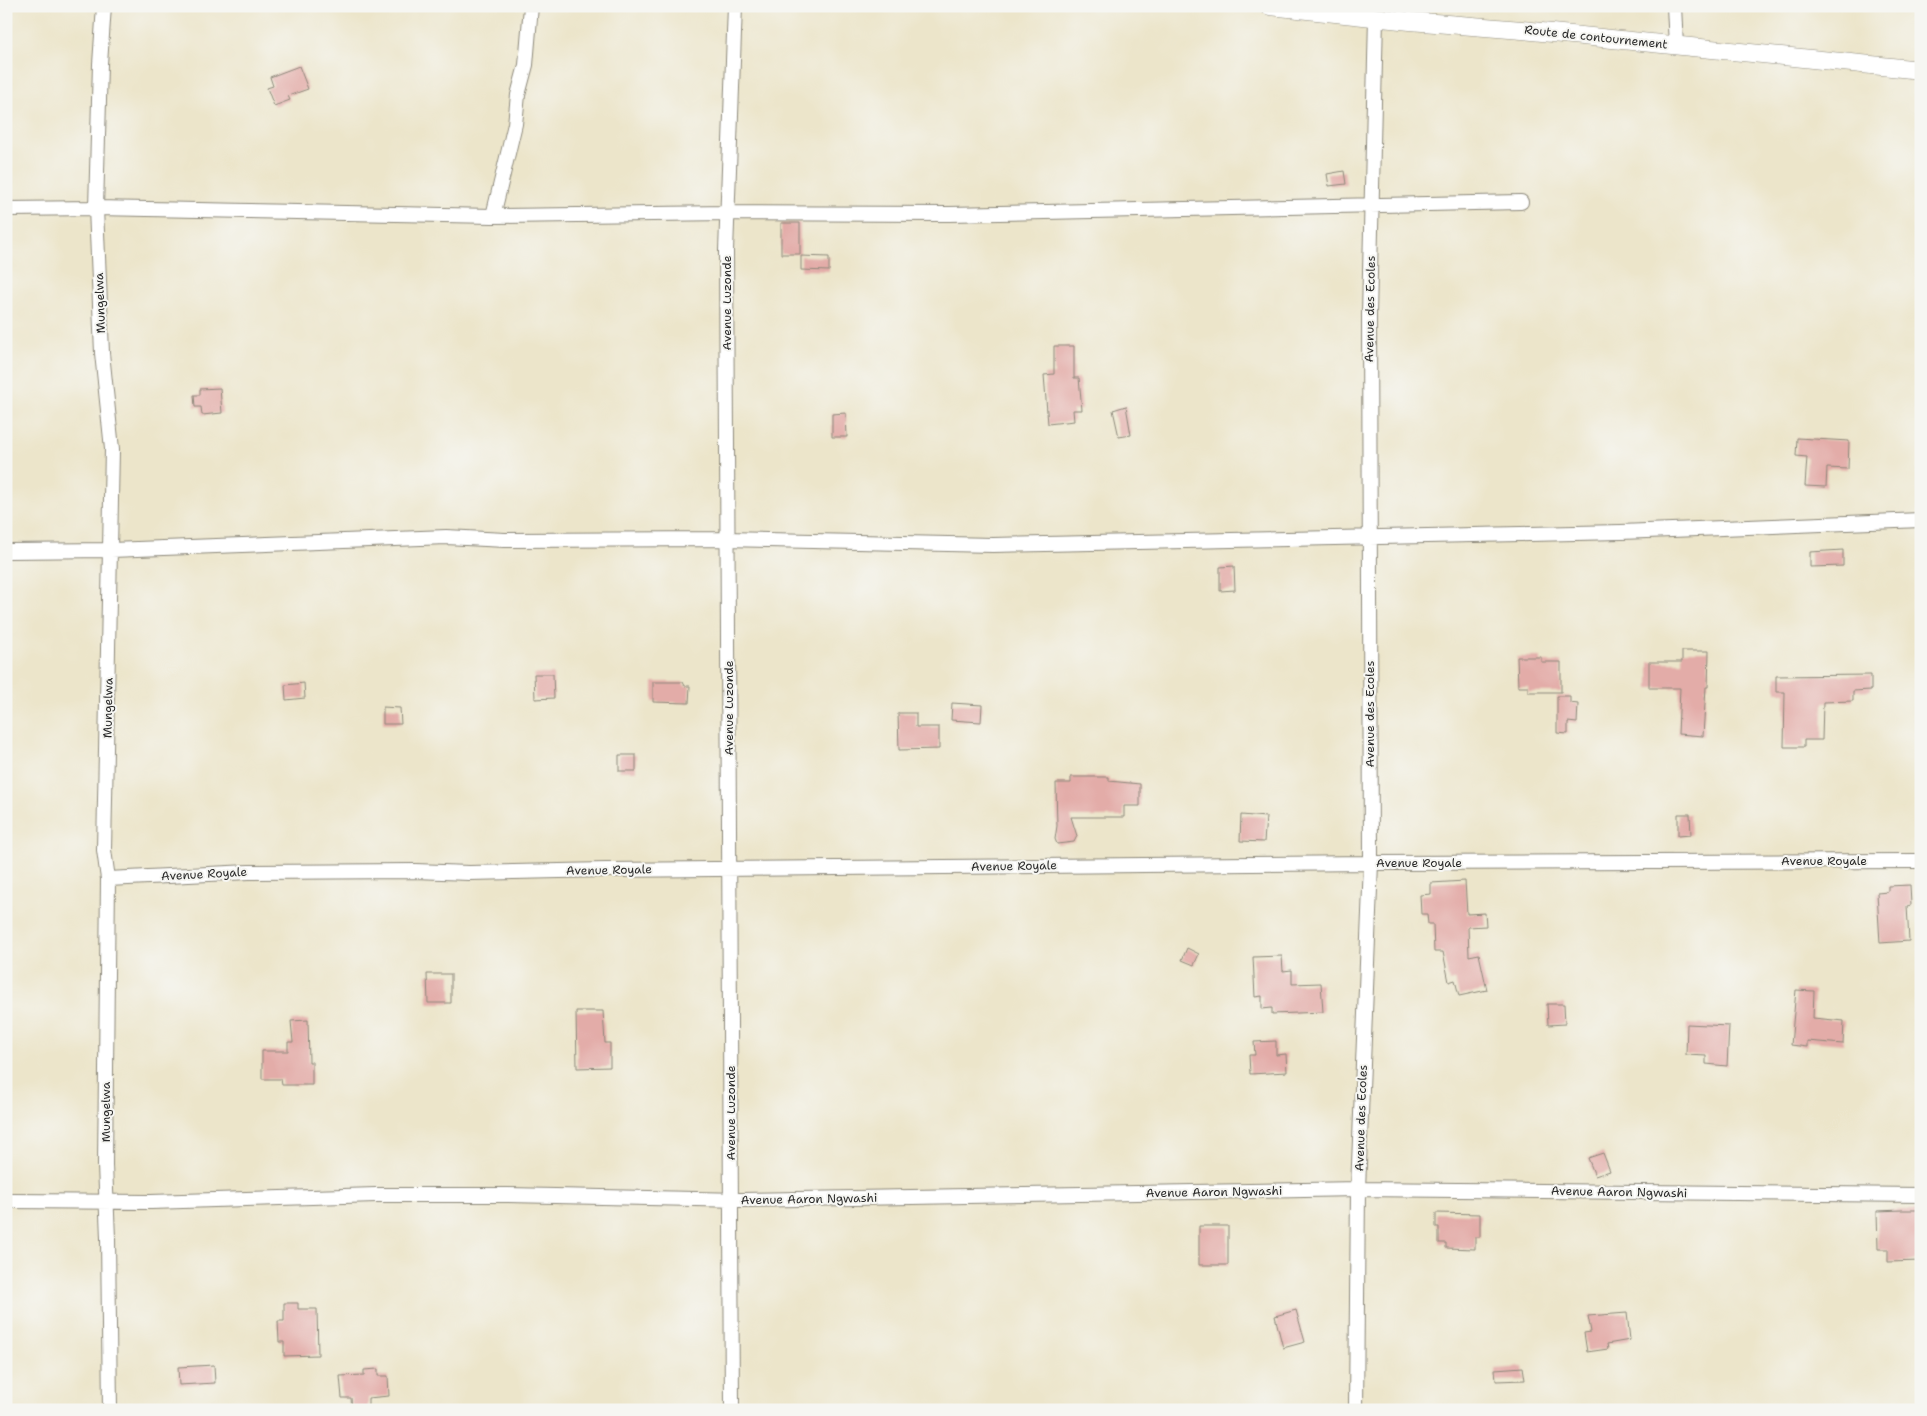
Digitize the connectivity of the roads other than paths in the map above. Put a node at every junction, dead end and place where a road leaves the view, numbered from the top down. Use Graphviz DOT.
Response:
graph roads {
  1 [pos="104,6"];
  2 [pos="531,6"];
  3 [pos="735,6"];
  4 [pos="1270,6"];
  5 [pos="1674,6"];
  6 [pos="1376,17"];
  7 [pos="1676,46"];
  8 [pos="1921,70"];
  9 [pos="1521,202"];
  10 [pos="1371,205"];
  11 [pos="96,208"];
  12 [pos="6,209"];
  13 [pos="728,213"];
  14 [pos="493,216"];
  15 [pos="1921,520"];
  16 [pos="1370,536"];
  17 [pos="728,539"];
  18 [pos="111,550"];
  19 [pos="6,552"];
  20 [pos="1921,861"];
  21 [pos="1371,863"];
  22 [pos="729,869"];
  23 [pos="108,879"];
  24 [pos="1358,1189"];
  25 [pos="1921,1194"];
  26 [pos="731,1200"];
  27 [pos="6,1201"];
  28 [pos="107,1202"];
  29 [pos="110,1410"];
  30 [pos="732,1410"];
  31 [pos="1356,1410"];
  1 -- 11 [label="street, Mungelwa"];
  2 -- 14 [label="street"];
  3 -- 13 [label="street, Avenue Luzonde"];
  4 -- 6 [label="street, Route de contournement"];
  5 -- 7 [label="street"];
  6 -- 7 [label="street, Route de contournement"];
  6 -- 10 [label="street, Avenue des Ecoles"];
  7 -- 8 [label="street, Route de contournement"];
  9 -- 10 [label="street"];
  10 -- 13 [label="street"];
  10 -- 16 [label="street, Avenue des Ecoles"];
  11 -- 12 [label="street"];
  11 -- 14 [label="street"];
  11 -- 18 [label="street, Mungelwa"];
  13 -- 14 [label="street"];
  13 -- 17 [label="street, Avenue Luzonde"];
  15 -- 16 [label="street"];
  16 -- 17 [label="street"];
  16 -- 21 [label="street, Avenue des Ecoles"];
  17 -- 18 [label="street"];
  17 -- 22 [label="street, Avenue Luzonde"];
  18 -- 19 [label="street"];
  18 -- 23 [label="street, Mungelwa"];
  20 -- 21 [label="street, Avenue Royale"];
  21 -- 22 [label="street, Avenue Royale"];
  21 -- 24 [label="street, Avenue des Ecoles"];
  22 -- 23 [label="street, Avenue Royale"];
  22 -- 26 [label="street, Avenue Luzonde"];
  23 -- 28 [label="street, Mungelwa"];
  24 -- 25 [label="street, Avenue Aaron Ngwashi"];
  24 -- 26 [label="street, Avenue Aaron Ngwashi"];
  24 -- 31 [label="street, Avenue des Ecoles"];
  26 -- 28 [label="street, Avenue Aaron Ngwashi"];
  26 -- 30 [label="street, Avenue Luzonde"];
  27 -- 28 [label="street, Avenue Aaron Ngwashi"];
  28 -- 29 [label="street, Mungelwa"];
}
